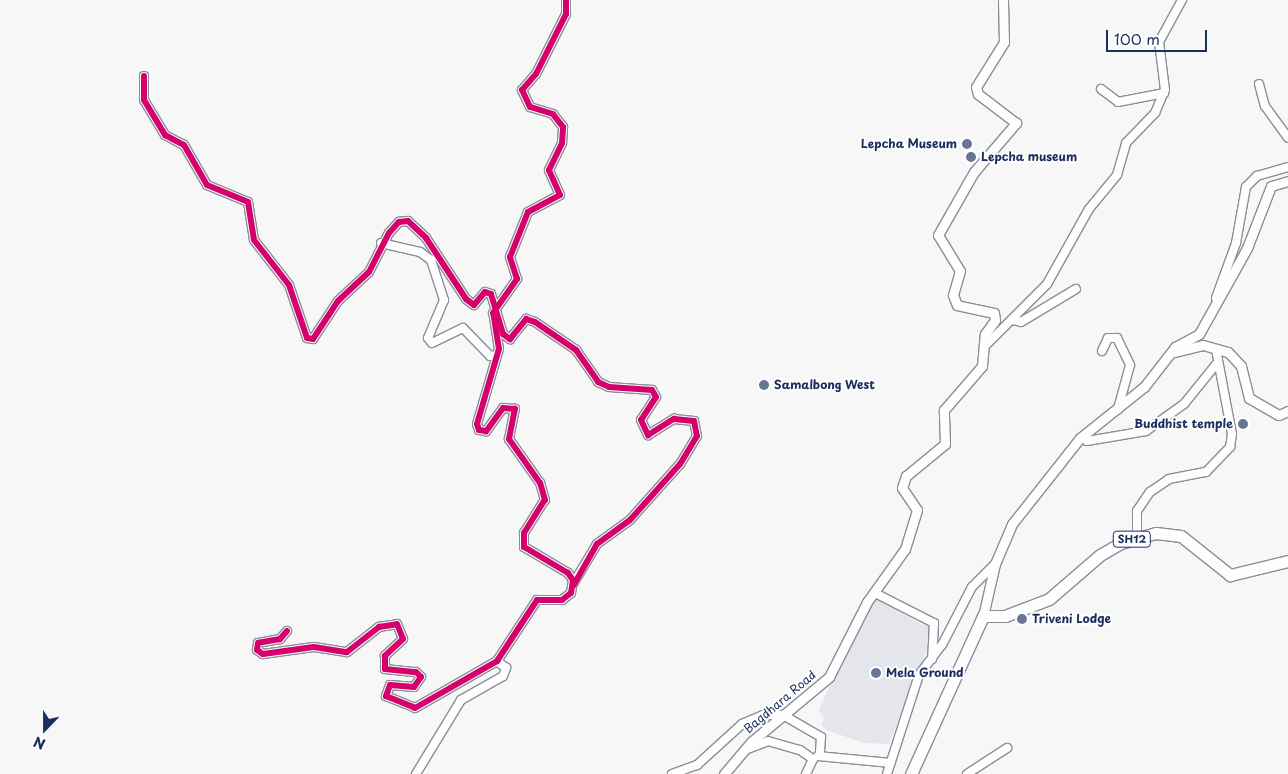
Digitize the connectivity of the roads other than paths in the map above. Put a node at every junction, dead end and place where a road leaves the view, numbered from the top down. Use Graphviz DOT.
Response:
graph roads {
  1 [pos="566,0"];
  2 [pos="1003,0"];
  3 [pos="1182,0"];
  4 [pos="144,76"];
  5 [pos="1259,84"];
  6 [pos="1101,89"];
  7 [pos="1164,93"];
  8 [pos="1288,138"];
  9 [pos="1288,167"];
  10 [pos="1288,181"];
  11 [pos="381,243"];
  12 [pos="1076,289"];
  13 [pos="495,308"];
  14 [pos="1209,319"];
  15 [pos="1013,320"];
  16 [pos="984,347"];
  17 [pos="1216,348"];
  18 [pos="1102,350"];
  19 [pos="497,355"];
  20 [pos="1169,356"];
  21 [pos="1218,362"];
  22 [pos="1118,408"];
  23 [pos="1288,411"];
  24 [pos="1087,441"];
  25 [pos="1137,537"];
  26 [pos="1288,561"];
  27 [pos="995,564"];
  28 [pos="573,586"];
  29 [pos="875,594"];
  30 [pos="983,616"];
  31 [pos="287,631"];
  32 [pos="932,659"];
  33 [pos="498,660"];
  34 [pos="783,715"];
  35 [pos="1007,748"];
  36 [pos="742,752"];
  37 [pos="820,752"];
  38 [pos="813,762"];
  39 [pos="891,763"];
  40 [pos="416,774"];
  41 [pos="672,774"];
  42 [pos="724,774"];
  43 [pos="806,774"];
  44 [pos="887,774"];
  45 [pos="911,774"];
  46 [pos="967,774"];
  1 -- 13 [label="street"];
  2 -- 16 [label="street"];
  3 -- 7 [label="street"];
  4 -- 11 [label="street"];
  5 -- 8 [label="street"];
  6 -- 7 [label="street"];
  7 -- 15 [label="street"];
  9 -- 14 [label="street"];
  10 -- 14 [label="street"];
  11 -- 13 [label="street"];
  11 -- 19 [label="street"];
  12 -- 15 [label="street"];
  13 -- 19 [label="street"];
  13 -- 28 [label="street"];
  14 -- 20 [label="street"];
  15 -- 16 [label="street"];
  16 -- 29 [label="street, Bagdhara Road"];
  17 -- 20 [label="street"];
  17 -- 21 [label="street"];
  17 -- 23 [label="street"];
  18 -- 22 [label="street"];
  19 -- 28 [label="street"];
  20 -- 22 [label="street"];
  21 -- 24 [label="street"];
  21 -- 25 [label="street"];
  22 -- 27 [label="street"];
  25 -- 26 [label="main road, SH12"];
  25 -- 30 [label="main road, SH12"];
  27 -- 30 [label="street"];
  27 -- 32 [label="street"];
  28 -- 33 [label="street"];
  29 -- 32 [label="street"];
  29 -- 34 [label="street, Bagdhara Road"];
  30 -- 45 [label="main road"];
  31 -- 33 [label="street"];
  32 -- 39 [label="street"];
  33 -- 40 [label="street"];
  34 -- 36 [label="street, Bagdhara Road"];
  34 -- 37 [label="street"];
  34 -- 41 [label="street"];
  35 -- 46 [label="street"];
  36 -- 38 [label="street"];
  36 -- 42 [label="street, Bagdhara Road"];
  37 -- 38 [label="street"];
  37 -- 39 [label="street"];
  38 -- 43 [label="street"];
  39 -- 44 [label="street"];
}
